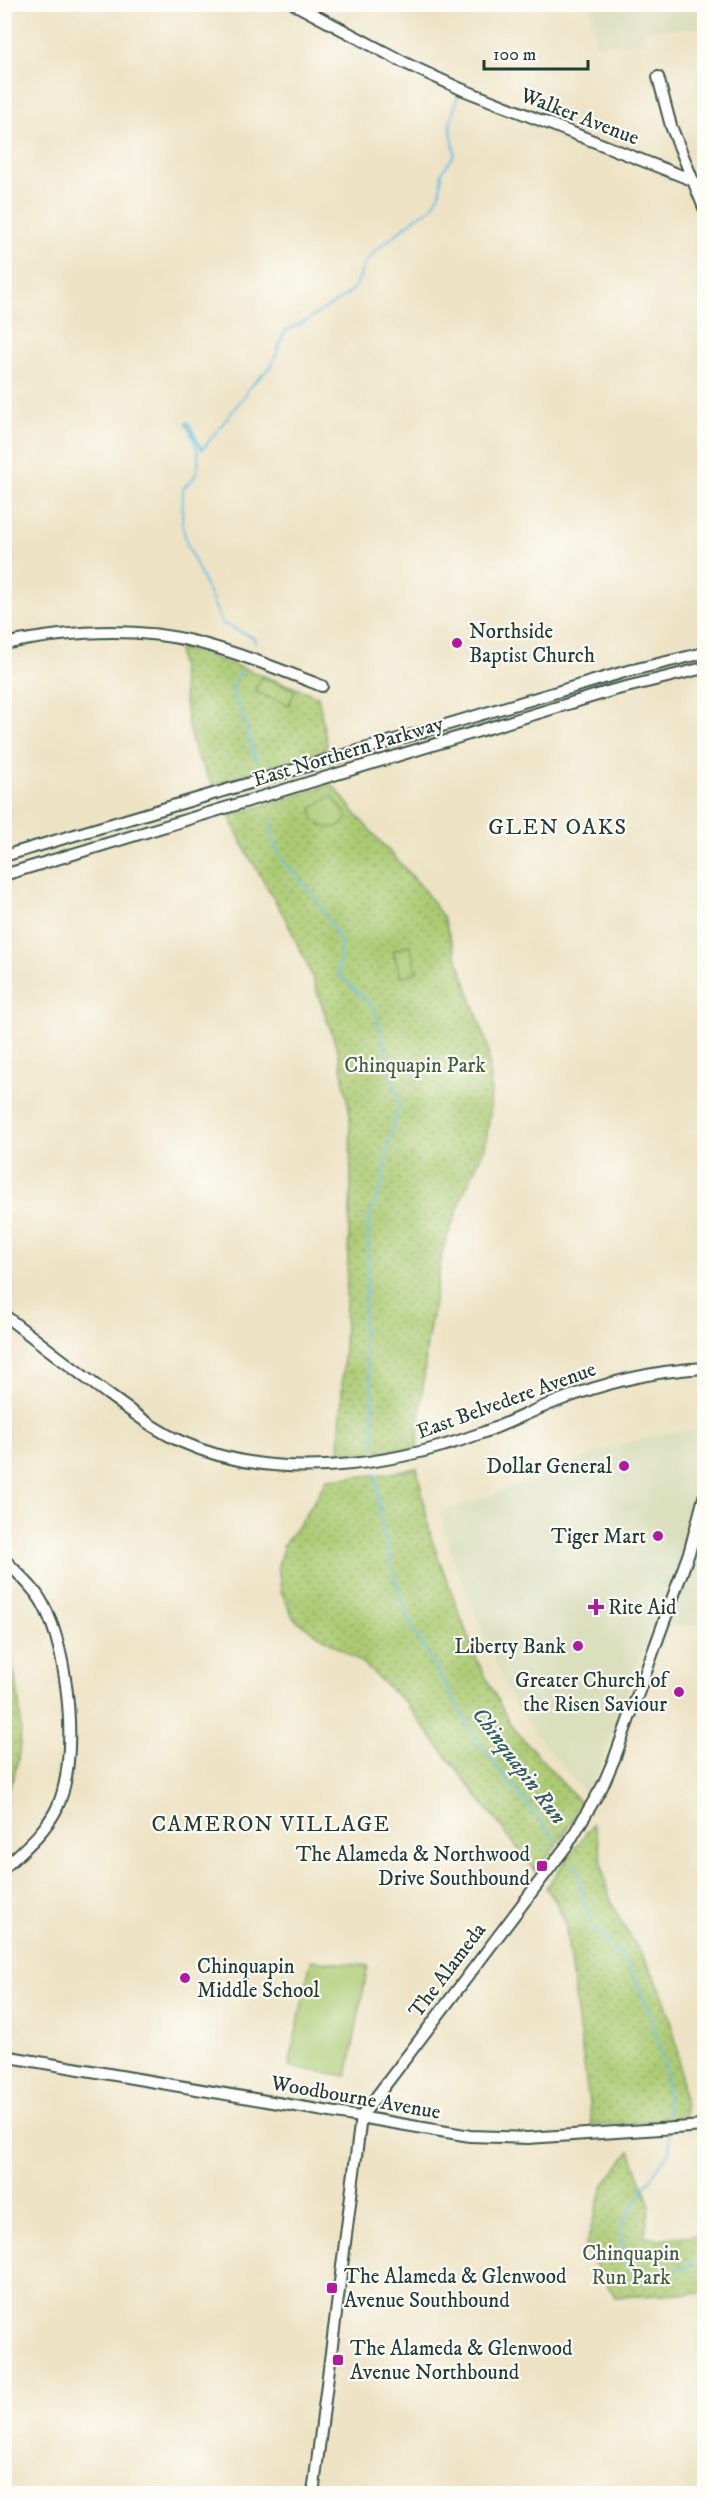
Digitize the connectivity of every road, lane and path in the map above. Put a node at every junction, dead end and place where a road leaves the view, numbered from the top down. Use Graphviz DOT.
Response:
graph roads {
  1 [pos="294,4"];
  2 [pos="659,81"];
  3 [pos="692,180"];
  4 [pos="705,208"];
  5 [pos="4,644"];
  6 [pos="705,653"];
  7 [pos="705,668"];
  8 [pos="322,686"];
  9 [pos="4,856"];
  10 [pos="4,875"];
  11 [pos="4,1315"];
  12 [pos="705,1368"];
  13 [pos="705,1497"];
  14 [pos="4,1559"];
  15 [pos="4,1868"];
  16 [pos="4,2056"];
  17 [pos="360,2117"];
  18 [pos="705,2127"];
  19 [pos="313,2493"];
  1 -- 3 [label="main road, Walker Avenue"];
  2 -- 3 [label="main road"];
  3 -- 4 [label="main road"];
  5 -- 8 [label="main road"];
  6 -- 9 [label="main road, East Northern Parkway"];
  7 -- 10 [label="main road, East Northern Parkway"];
  11 -- 12 [label="main road, East Belvedere Avenue"];
  13 -- 17 [label="main road, The Alameda"];
  14 -- 15 [label="main road"];
  16 -- 17 [label="main road, Woodbourne Avenue"];
  17 -- 18 [label="main road, Woodbourne Avenue"];
  17 -- 19 [label="main road"];
}
